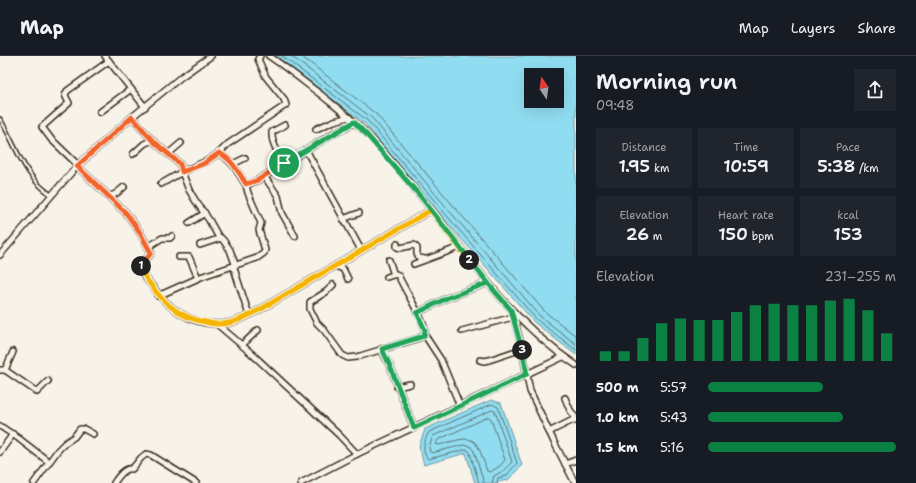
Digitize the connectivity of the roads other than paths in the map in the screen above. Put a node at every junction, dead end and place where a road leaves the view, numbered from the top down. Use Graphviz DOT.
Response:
graph roads {
  1 [pos="105,56"];
  2 [pos="211,56"];
  3 [pos="260,56"];
  4 [pos="269,56"];
  5 [pos="109,61"];
  6 [pos="131,89"];
  7 [pos="145,107"];
  8 [pos="100,112"];
  9 [pos="132,117"];
  10 [pos="349,117"];
  11 [pos="0,119"];
  12 [pos="354,122"];
  13 [pos="285,125"];
  14 [pos="316,130"];
  15 [pos="152,140"];
  16 [pos="181,144"];
  17 [pos="306,150"];
  18 [pos="219,153"];
  19 [pos="133,154"];
  20 [pos="168,154"];
  21 [pos="245,158"];
  22 [pos="284,163"];
  23 [pos="233,164"];
  24 [pos="78,165"];
  25 [pos="182,172"];
  26 [pos="264,176"];
  27 [pos="161,184"];
  28 [pos="246,184"];
  29 [pos="124,187"];
  30 [pos="51,196"];
  31 [pos="109,197"];
  32 [pos="431,210"];
  33 [pos="205,213"];
  34 [pos="359,213"];
  35 [pos="343,219"];
  36 [pos="189,223"];
  37 [pos="172,236"];
  38 [pos="295,236"];
  39 [pos="221,238"];
  40 [pos="397,244"];
  41 [pos="200,245"];
  42 [pos="148,247"];
  43 [pos="460,247"];
  44 [pos="361,250"];
  45 [pos="0,255"];
  46 [pos="178,257"];
  47 [pos="426,259"];
  48 [pos="389,260"];
  49 [pos="235,264"];
  50 [pos="414,264"];
  51 [pos="336,266"];
  52 [pos="394,275"];
  53 [pos="387,277"];
  54 [pos="198,278"];
  55 [pos="348,279"];
  56 [pos="488,283"];
  57 [pos="333,285"];
  58 [pos="158,296"];
  59 [pos="511,310"];
  60 [pos="417,313"];
  61 [pos="249,315"];
  62 [pos="513,317"];
  63 [pos="217,324"];
  64 [pos="258,330"];
  65 [pos="462,331"];
  66 [pos="424,334"];
  67 [pos="242,345"];
  68 [pos="382,349"];
  69 [pos="522,349"];
  70 [pos="13,352"];
  71 [pos="563,357"];
  72 [pos="480,360"];
  73 [pos="576,365"];
  74 [pos="2,370"];
  75 [pos="527,374"];
  76 [pos="48,381"];
  77 [pos="410,384"];
  78 [pos="397,387"];
  79 [pos="565,398"];
  80 [pos="460,406"];
  81 [pos="575,420"];
  82 [pos="0,426"];
  83 [pos="414,428"];
  84 [pos="549,432"];
  85 [pos="13,434"];
  86 [pos="93,434"];
  87 [pos="0,452"];
  88 [pos="357,454"];
  89 [pos="576,460"];
  90 [pos="48,462"];
  91 [pos="565,464"];
  92 [pos="34,483"];
  93 [pos="114,483"];
  94 [pos="196,483"];
  95 [pos="301,483"];
  96 [pos="575,483"];
  1 -- 5 [label="street"];
  2 -- 7 [label="street"];
  3 -- 18 [label="street"];
  4 -- 10 [label="street"];
  5 -- 6 [label="street"];
  5 -- 24 [label="street"];
  6 -- 7 [label="street"];
  6 -- 8 [label="street"];
  7 -- 9 [label="street"];
  9 -- 15 [label="street"];
  9 -- 24 [label="street"];
  10 -- 12 [label="street"];
  10 -- 14 [label="street"];
  11 -- 30 [label="lane"];
  12 -- 17 [label="street"];
  12 -- 32 [label="street"];
  13 -- 22 [label="street"];
  15 -- 19 [label="street"];
  15 -- 20 [label="street"];
  16 -- 20 [label="street"];
  17 -- 22 [label="street"];
  17 -- 35 [label="street"];
  18 -- 23 [label="street"];
  18 -- 25 [label="street"];
  20 -- 25 [label="street"];
  21 -- 23 [label="street"];
  22 -- 26 [label="street"];
  23 -- 28 [label="street"];
  24 -- 30 [label="street"];
  24 -- 31 [label="street"];
  25 -- 27 [label="street"];
  25 -- 33 [label="street"];
  26 -- 28 [label="street"];
  26 -- 38 [label="street"];
  28 -- 49 [label="street"];
  29 -- 31 [label="street"];
  30 -- 45 [label="street"];
  31 -- 42 [label="street"];
  32 -- 43 [label="street"];
  32 -- 44 [label="street"];
  33 -- 36 [label="street"];
  33 -- 39 [label="street"];
  34 -- 35 [label="street"];
  35 -- 44 [label="street"];
  37 -- 42 [label="street"];
  39 -- 41 [label="street"];
  39 -- 49 [label="street"];
  40 -- 47 [label="street"];
  42 -- 58 [label="street"];
  43 -- 47 [label="street"];
  43 -- 56 [label="street"];
  44 -- 51 [label="street"];
  46 -- 54 [label="street"];
  47 -- 50 [label="street"];
  48 -- 52 [label="street"];
  49 -- 54 [label="street"];
  49 -- 61 [label="street"];
  51 -- 55 [label="street"];
  51 -- 61 [label="street"];
  52 -- 53 [label="street"];
  52 -- 60 [label="street"];
  54 -- 58 [label="street"];
  56 -- 59 [label="street"];
  56 -- 60 [label="street"];
  57 -- 68 [label="street"];
  58 -- 63 [label="street"];
  59 -- 62 [label="street"];
  59 -- 71 [label="street"];
  60 -- 66 [label="street"];
  61 -- 63 [label="street"];
  62 -- 65 [label="street"];
  62 -- 69 [label="street"];
  63 -- 67 [label="street"];
  64 -- 67 [label="street"];
  66 -- 68 [label="street"];
  66 -- 80 [label="street"];
  67 -- 88 [label="street"];
  68 -- 78 [label="street"];
  69 -- 72 [label="street"];
  69 -- 75 [label="street"];
  70 -- 74 [label="street"];
  71 -- 73 [label="street"];
  71 -- 75 [label="street"];
  74 -- 76 [label="street"];
  75 -- 80 [label="street"];
  75 -- 84 [label="street"];
  77 -- 78 [label="street"];
  78 -- 83 [label="street"];
  79 -- 81 [label="street"];
  80 -- 83 [label="street"];
  81 -- 84 [label="street"];
  82 -- 85 [label="street"];
  83 -- 88 [label="street"];
  84 -- 91 [label="street"];
  85 -- 87 [label="street"];
  85 -- 90 [label="street"];
  86 -- 90 [label="street"];
  88 -- 95 [label="street"];
  89 -- 91 [label="street"];
  90 -- 92 [label="street"];
  91 -- 96 [label="street"];
  93 -- 94 [label="street"];
}
